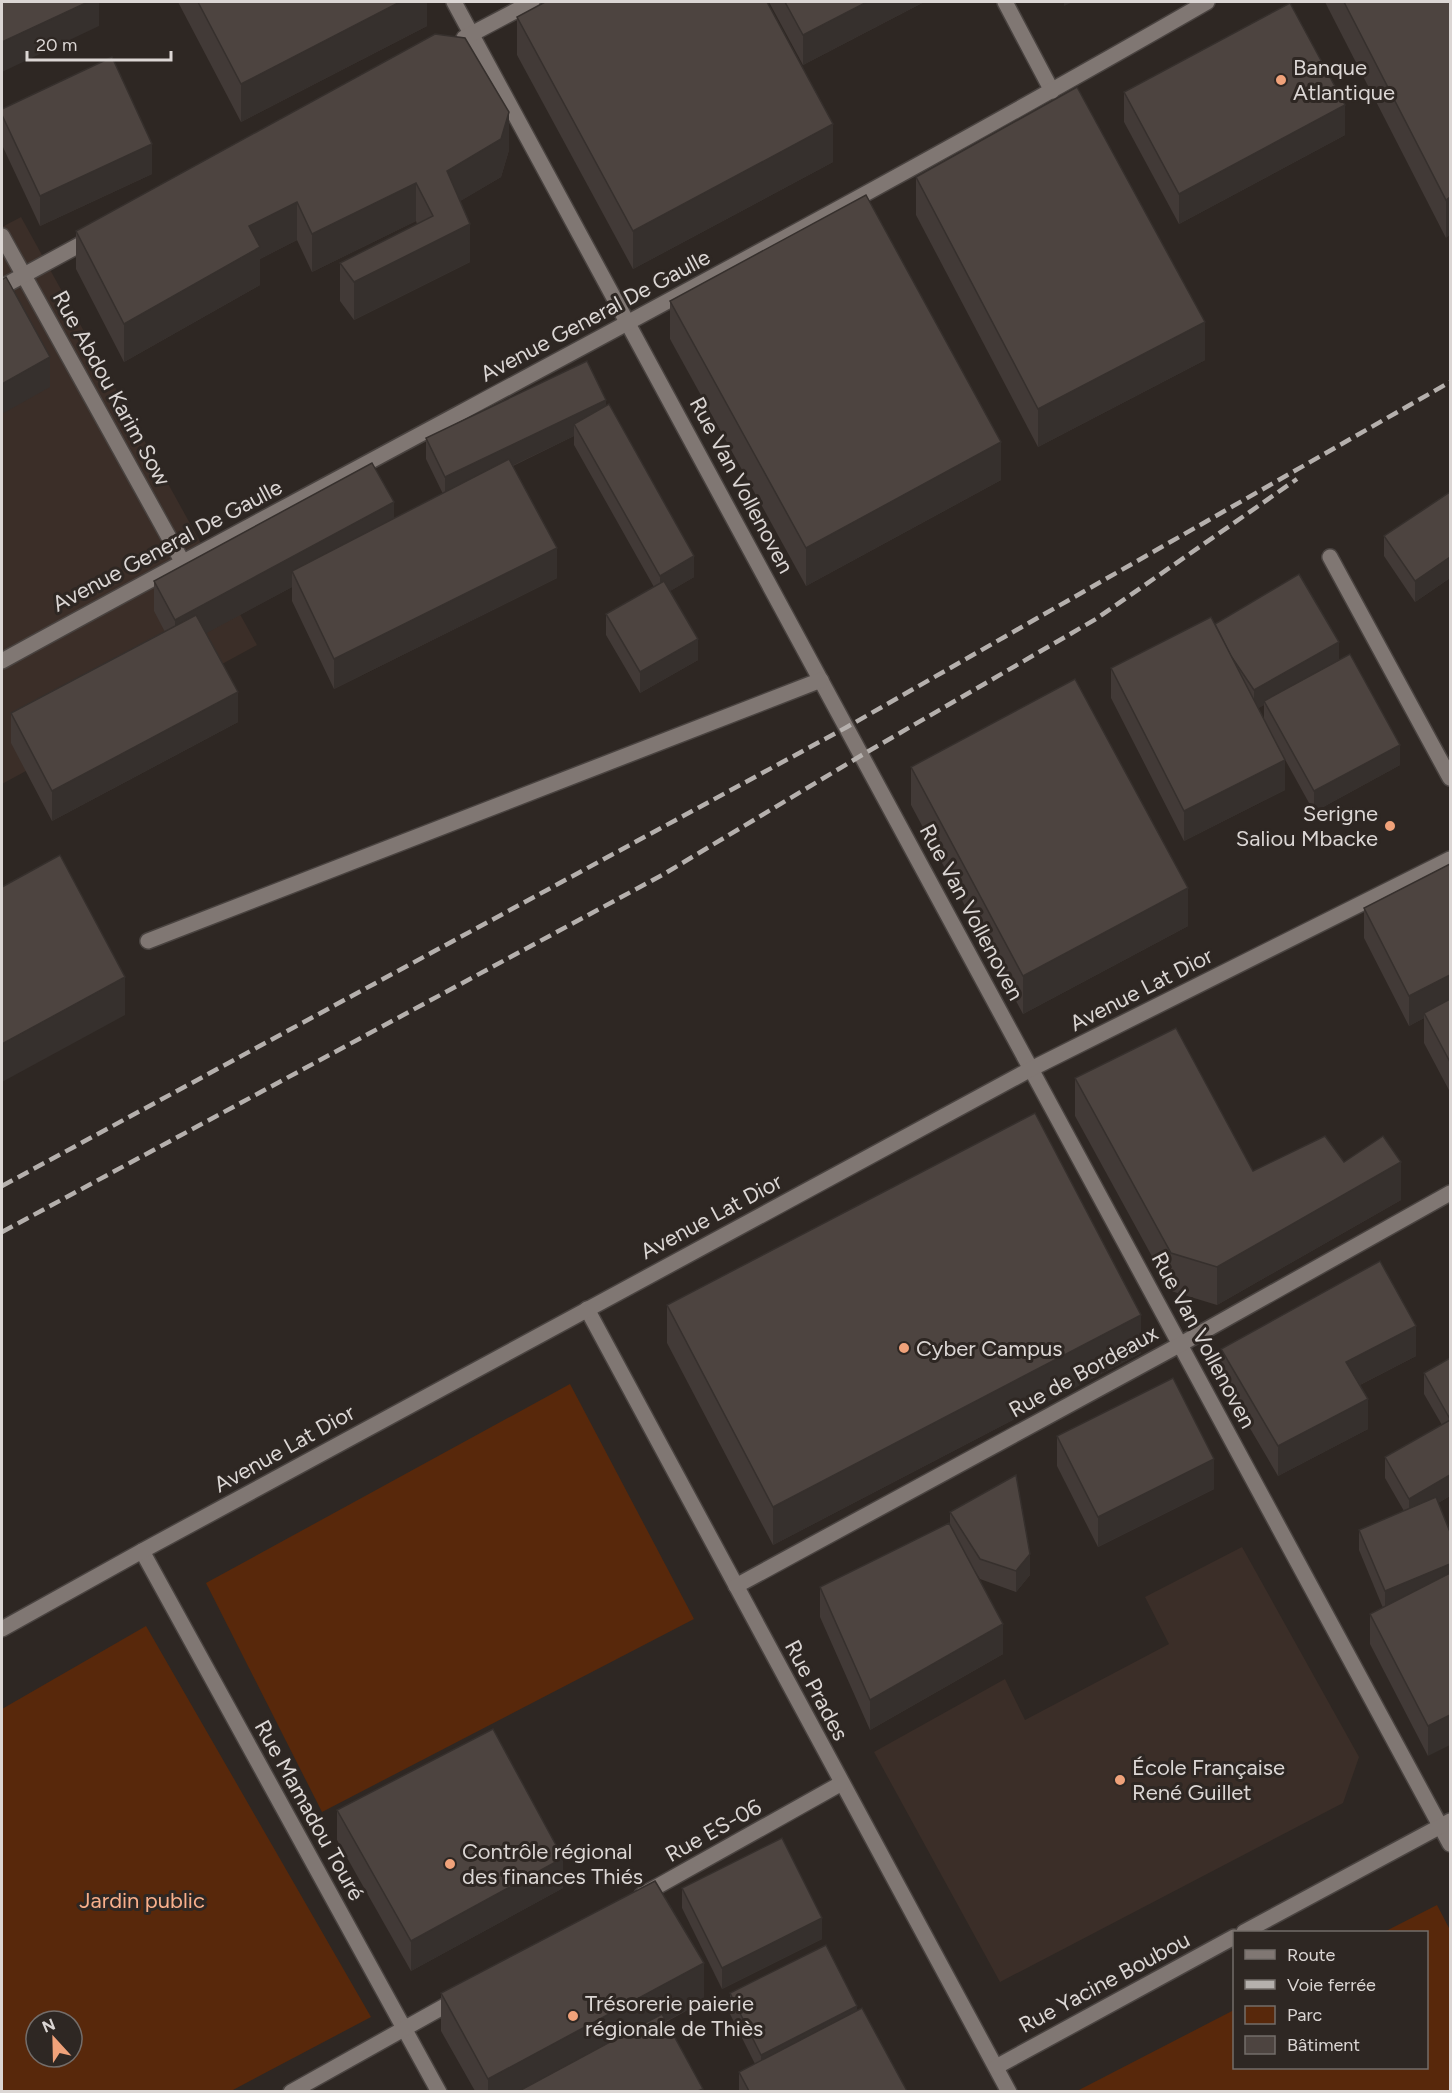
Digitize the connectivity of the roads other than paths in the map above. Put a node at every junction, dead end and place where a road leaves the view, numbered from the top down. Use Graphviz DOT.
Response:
graph roads {
  1 [pos="454,2"];
  2 [pos="531,2"];
  3 [pos="1005,2"];
  4 [pos="1207,2"];
  5 [pos="472,33"];
  6 [pos="451,45"];
  7 [pos="1052,91"];
  8 [pos="107,231"];
  9 [pos="2,237"];
  10 [pos="24,276"];
  11 [pos="2,287"];
  12 [pos="629,323"];
  13 [pos="1330,557"];
  14 [pos="182,561"];
  15 [pos="2,661"];
  16 [pos="821,680"];
  17 [pos="1450,778"];
  18 [pos="1450,860"];
  19 [pos="148,941"];
  20 [pos="1031,1068"];
  21 [pos="1450,1193"];
  22 [pos="587,1309"];
  23 [pos="1180,1344"];
  24 [pos="142,1551"];
  25 [pos="736,1586"];
  26 [pos="2,1629"];
  27 [pos="842,1783"];
  28 [pos="1445,1823"];
  29 [pos="1450,1844"];
  30 [pos="634,1900"];
  31 [pos="1246,1931"];
  32 [pos="1233,1938"];
  33 [pos="467,1993"];
  34 [pos="404,2028"];
  35 [pos="996,2067"];
  36 [pos="291,2091"];
  37 [pos="439,2091"];
  38 [pos="1009,2091"];
  1 -- 5 [label="street, Rue Van Vollenoven"];
  2 -- 5 [label="street"];
  3 -- 7 [label="street"];
  4 -- 7 [label="street, Avenue General De Gaulle"];
  5 -- 6 [label="street"];
  5 -- 12 [label="street, Rue Van Vollenoven"];
  7 -- 12 [label="street, Avenue General De Gaulle"];
  8 -- 10 [label="street"];
  9 -- 10 [label="street, Rue Abdou Karim Sow"];
  10 -- 11 [label="street"];
  10 -- 14 [label="street, Rue Abdou Karim Sow"];
  12 -- 14 [label="street, Avenue General De Gaulle"];
  12 -- 16 [label="street, Rue Van Vollenoven"];
  13 -- 17 [label="street"];
  14 -- 15 [label="street, Avenue General De Gaulle"];
  16 -- 19 [label="street"];
  16 -- 20 [label="street, Rue Van Vollenoven"];
  18 -- 20 [label="street, Avenue Lat Dior"];
  20 -- 22 [label="street, Avenue Lat Dior"];
  20 -- 23 [label="street, Rue Van Vollenoven"];
  21 -- 23 [label="street, Rue de Bordeaux"];
  22 -- 24 [label="street, Avenue Lat Dior"];
  22 -- 25 [label="street, Rue Prades"];
  23 -- 25 [label="street, Rue de Bordeaux"];
  23 -- 28 [label="street, Rue Van Vollenoven"];
  24 -- 26 [label="street, Avenue Lat Dior"];
  24 -- 34 [label="street, Rue Mamadou Touré"];
  25 -- 27 [label="street, Rue Prades"];
  27 -- 30 [label="street, Rue ES-06"];
  27 -- 35 [label="street, Rue Prades"];
  28 -- 29 [label="street, Rue Van Vollenoven"];
  28 -- 31 [label="street"];
  32 -- 35 [label="street, Rue Yacine Boubou"];
  33 -- 34 [label="street"];
  34 -- 36 [label="street"];
  34 -- 37 [label="street, Rue Mamadou Touré"];
  35 -- 38 [label="street, Rue Prades"];
}
